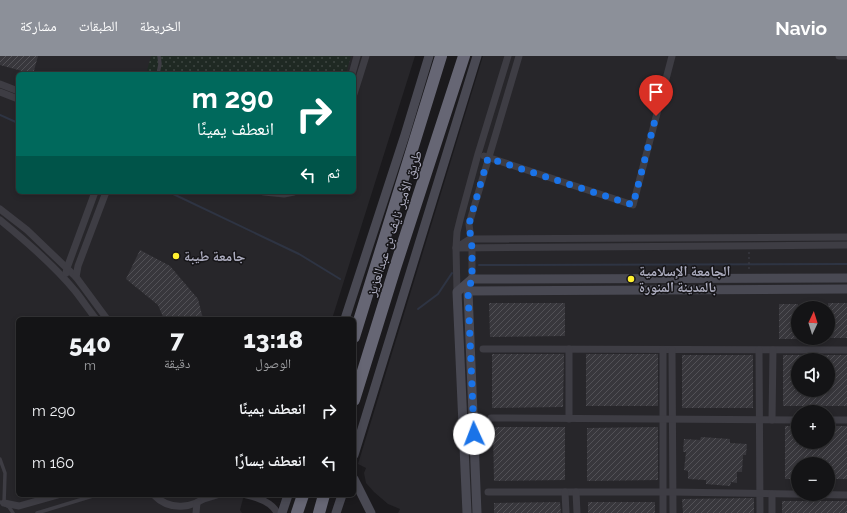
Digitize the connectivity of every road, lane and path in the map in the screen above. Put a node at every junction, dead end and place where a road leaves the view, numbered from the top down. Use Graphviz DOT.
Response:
graph roads {
  1 [pos="159,56"];
  2 [pos="357,56"];
  3 [pos="366,56"];
  4 [pos="429,56"];
  5 [pos="441,56"];
  6 [pos="464,56"];
  7 [pos="472,56"];
  8 [pos="477,56"];
  9 [pos="508,56"];
  10 [pos="519,56"];
  11 [pos="672,56"];
  12 [pos="839,56"];
  13 [pos="847,56"];
  14 [pos="158,72"];
  15 [pos="353,72"];
  16 [pos="0,84"];
  17 [pos="356,88"];
  18 [pos="16,90"];
  19 [pos="466,91"];
  20 [pos="0,92"];
  21 [pos="16,98"];
  22 [pos="478,154"];
  23 [pos="488,158"];
  24 [pos="95,194"];
  25 [pos="105,194"];
  26 [pos="0,209"];
  27 [pos="0,220"];
  28 [pos="847,237"];
  29 [pos="470,239"];
  30 [pos="847,245"];
  31 [pos="456,248"];
  32 [pos="472,248"];
  33 [pos="749,257"];
  34 [pos="67,268"];
  35 [pos="749,274"];
  36 [pos="76,278"];
  37 [pos="847,278"];
  38 [pos="472,279"];
  39 [pos="66,281"];
  40 [pos="847,289"];
  41 [pos="468,291"];
  42 [pos="457,292"];
  43 [pos="94,317"];
  44 [pos="106,317"];
  45 [pos="346,317"];
  46 [pos="356,331"];
  47 [pos="483,348"];
  48 [pos="569,349"];
  49 [pos="663,350"];
  50 [pos="672,350"];
  51 [pos="759,350"];
  52 [pos="773,350"];
  53 [pos="847,350"];
  54 [pos="356,394"];
  55 [pos="491,418"];
  56 [pos="569,419"];
  57 [pos="664,419"];
  58 [pos="672,419"];
  59 [pos="760,420"];
  60 [pos="772,420"];
  61 [pos="791,420"];
  62 [pos="835,420"];
  63 [pos="847,420"];
  64 [pos="356,448"];
  65 [pos="0,459"];
  66 [pos="356,483"];
  67 [pos="488,492"];
  68 [pos="565,492"];
  69 [pos="576,492"];
  70 [pos="663,492"];
  71 [pos="673,492"];
  72 [pos="760,494"];
  73 [pos="772,494"];
  74 [pos="847,495"];
  75 [pos="51,497"];
  76 [pos="89,497"];
  77 [pos="156,497"];
  78 [pos="255,497"];
  79 [pos="287,497"];
  80 [pos="302,497"];
  81 [pos="323,497"];
  82 [pos="341,497"];
  83 [pos="202,499"];
  84 [pos="2,503"];
  85 [pos="176,506"];
  86 [pos="13,513"];
  87 [pos="37,513"];
  88 [pos="180,513"];
  89 [pos="196,513"];
  90 [pos="277,513"];
  91 [pos="282,513"];
  92 [pos="297,513"];
  93 [pos="319,513"];
  94 [pos="336,513"];
  95 [pos="371,513"];
  96 [pos="467,513"];
  97 [pos="477,513"];
  98 [pos="566,513"];
  99 [pos="577,513"];
  100 [pos="663,513"];
  101 [pos="673,513"];
  102 [pos="760,513"];
  103 [pos="772,513"];
  1 -- 14 [label="lane"];
  2 -- 15 [label="street"];
  3 -- 17 [label="street"];
  4 -- 45 [label="main road"];
  5 -- 46 [label="highway, طريق الأمير نايف بن عبدالعزيز"];
  6 -- 54 [label="highway, طريق الأمير نايف بن عبدالعزيز"];
  7 -- 19 [label="main road"];
  8 -- 19 [label="main road"];
  9 -- 22 [label="street"];
  10 -- 23 [label="street"];
  11 -- 23 [label="street"];
  12 -- 13 [label="street"];
  16 -- 18 [label="street"];
  19 -- 64 [label="main road"];
  20 -- 21 [label="street"];
  22 -- 23 [label="street"];
  22 -- 31 [label="street"];
  23 -- 29 [label="street"];
  24 -- 34 [label="street"];
  25 -- 36 [label="street"];
  26 -- 34 [label="street"];
  27 -- 39 [label="street"];
  28 -- 29 [label="street"];
  29 -- 31 [label="street"];
  29 -- 32 [label="street"];
  30 -- 32 [label="street"];
  31 -- 32 [label="street"];
  31 -- 42 [label="street"];
  32 -- 38 [label="street"];
  33 -- 35 [label="path"];
  34 -- 36 [label="street"];
  34 -- 39 [label="street"];
  36 -- 39 [label="lane"];
  36 -- 44 [label="street"];
  37 -- 38 [label="main road"];
  38 -- 41 [label="street"];
  38 -- 42 [label="main road"];
  39 -- 43 [label="street"];
  40 -- 41 [label="main road"];
  41 -- 42 [label="street"];
  41 -- 97 [label="main road"];
  42 -- 96 [label="main road"];
  47 -- 48 [label="street"];
  48 -- 49 [label="street"];
  48 -- 56 [label="street"];
  49 -- 50 [label="street"];
  49 -- 57 [label="street"];
  50 -- 51 [label="street"];
  50 -- 58 [label="street"];
  51 -- 52 [label="street"];
  51 -- 59 [label="street"];
  52 -- 53 [label="street"];
  52 -- 60 [label="street"];
  55 -- 56 [label="street"];
  56 -- 57 [label="street"];
  57 -- 58 [label="street"];
  57 -- 70 [label="street"];
  58 -- 59 [label="street"];
  58 -- 71 [label="street"];
  59 -- 60 [label="street"];
  59 -- 72 [label="street"];
  60 -- 61 [label="street"];
  62 -- 63 [label="street"];
  65 -- 84 [label="lane"];
  66 -- 95 [label="main road"];
  67 -- 68 [label="street"];
  68 -- 69 [label="street"];
  68 -- 98 [label="street"];
  69 -- 70 [label="street"];
  69 -- 99 [label="street"];
  70 -- 71 [label="street"];
  70 -- 100 [label="street"];
  71 -- 72 [label="street"];
  71 -- 101 [label="street"];
  72 -- 73 [label="street"];
  72 -- 102 [label="street"];
  73 -- 74 [label="street"];
  73 -- 103 [label="street"];
  75 -- 84 [label="street"];
  76 -- 87 [label="lane"];
  77 -- 85 [label="street"];
  78 -- 90 [label="street"];
  79 -- 91 [label="main road"];
  80 -- 92 [label="highway"];
  81 -- 93 [label="highway"];
  82 -- 94 [label="main road"];
  83 -- 85 [label="street"];
  83 -- 89 [label="street"];
  84 -- 86 [label="lane"];
  85 -- 88 [label="street"];
}
